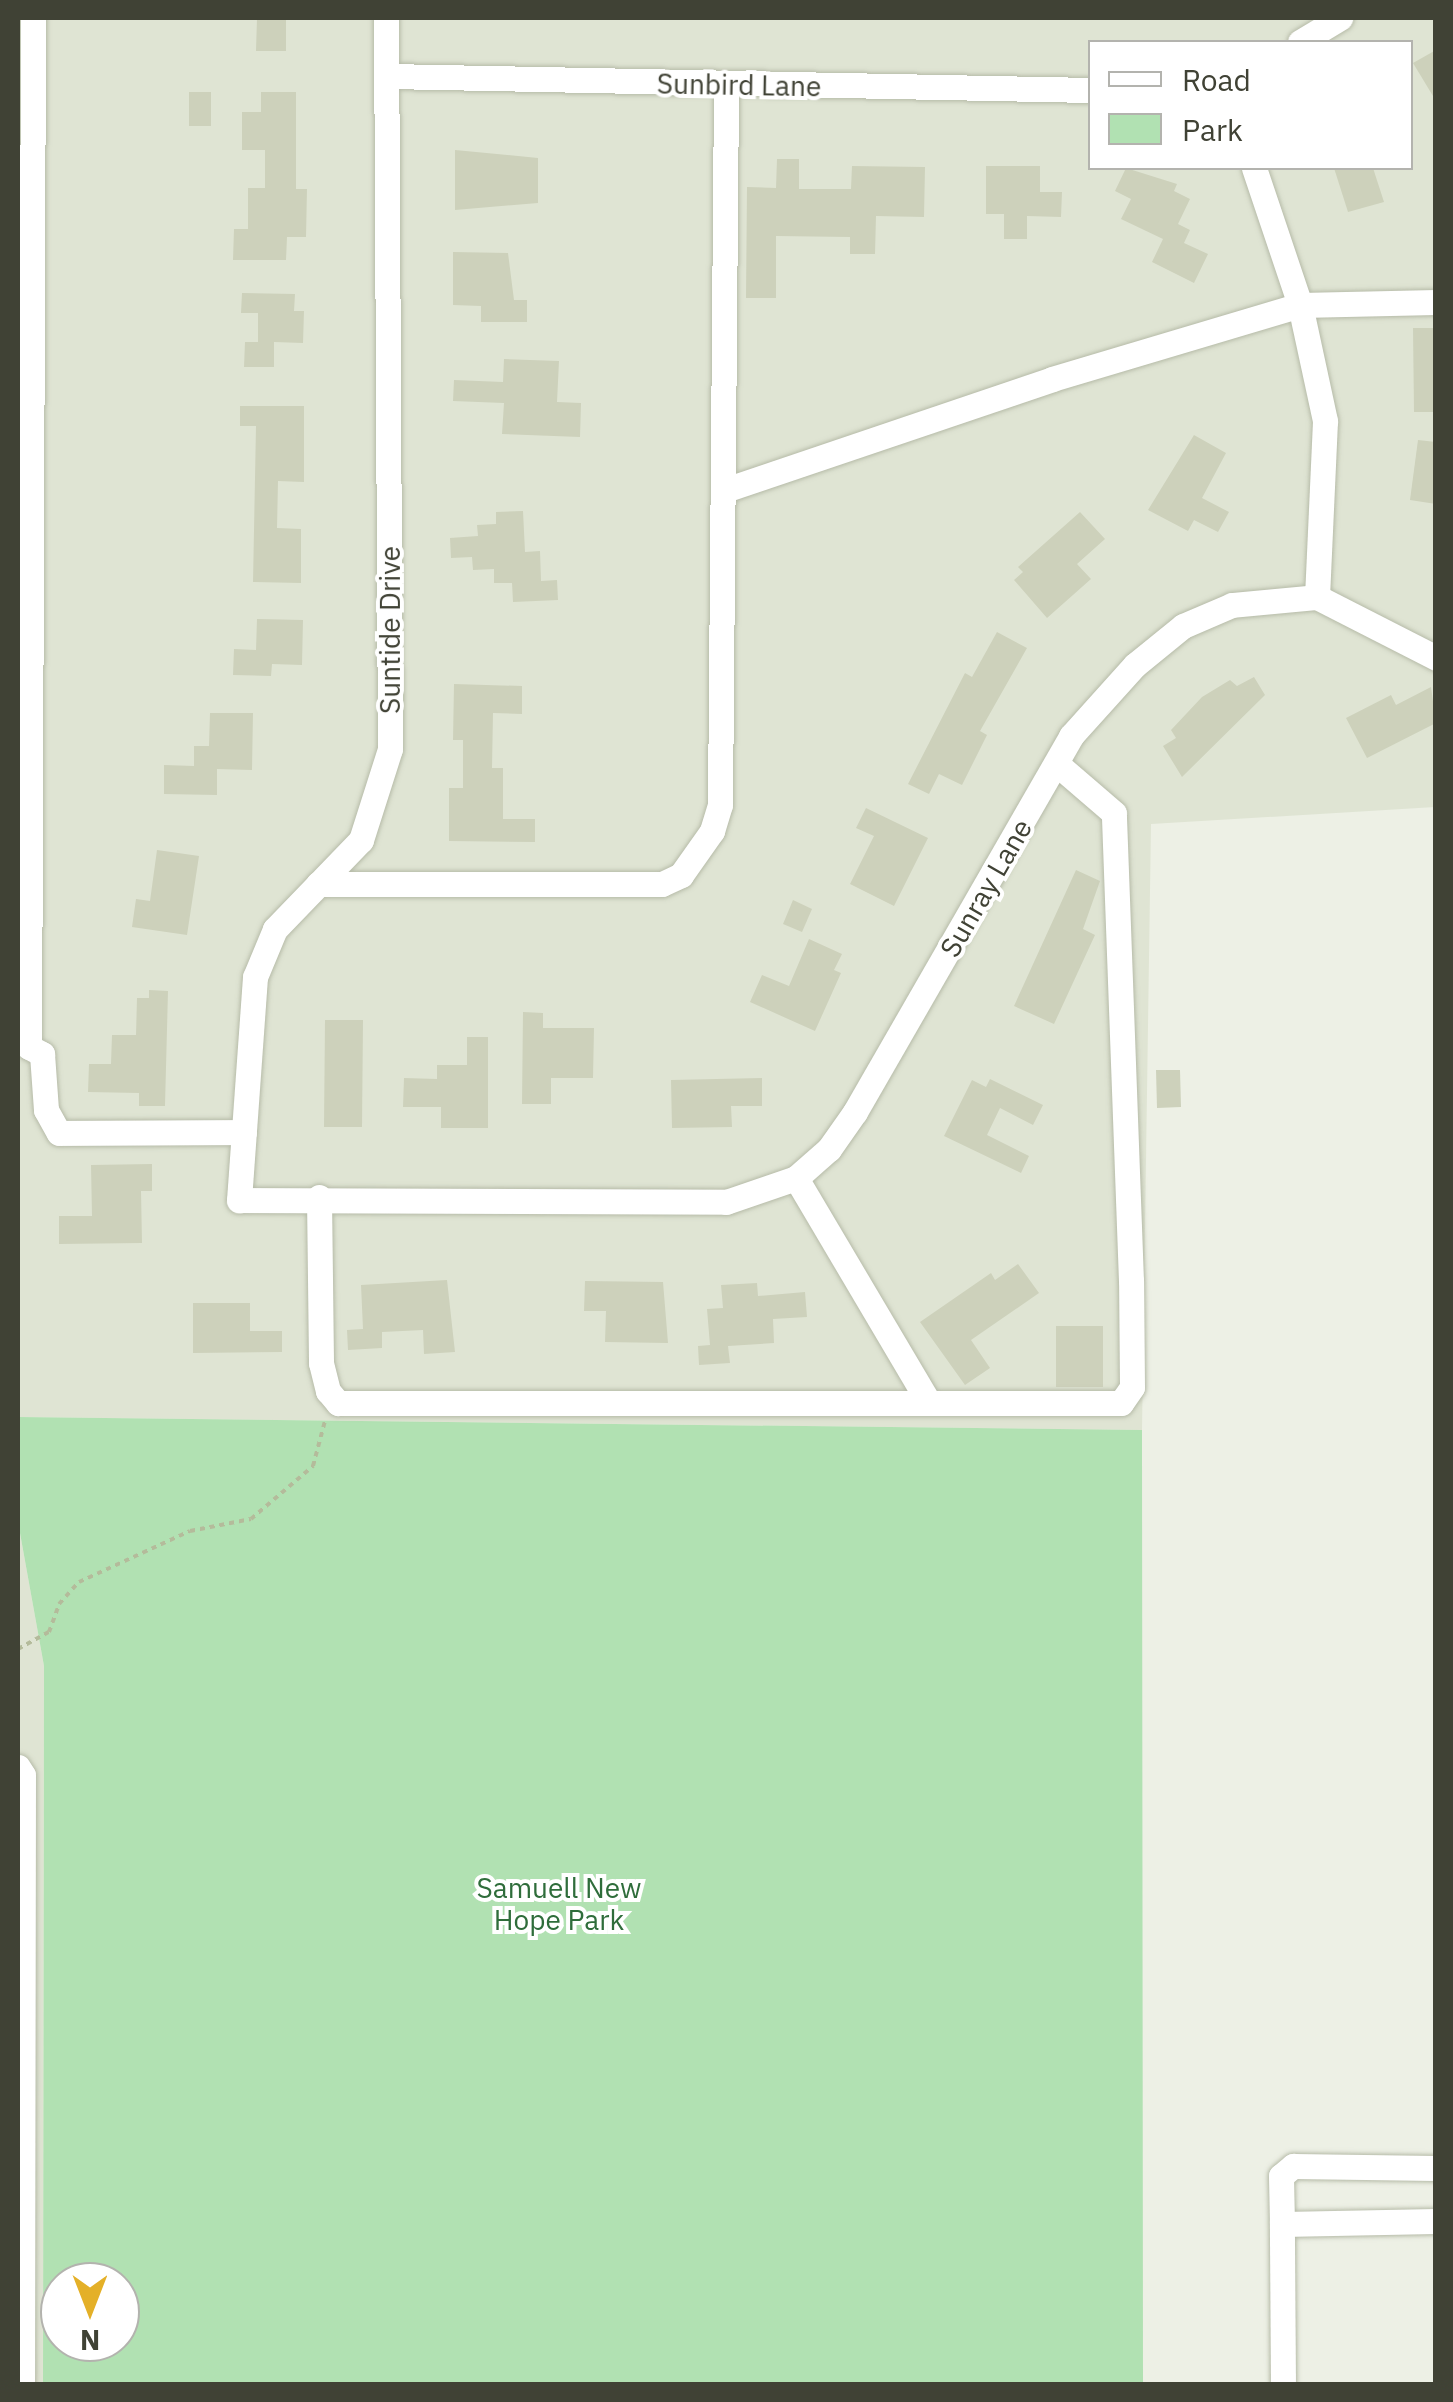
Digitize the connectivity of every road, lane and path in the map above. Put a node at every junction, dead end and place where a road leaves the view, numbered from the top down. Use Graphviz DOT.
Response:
graph roads {
  1 [pos="34,18"];
  2 [pos="386,18"];
  3 [pos="1340,18"];
  4 [pos="1303,40"];
  5 [pos="388,76"];
  6 [pos="726,85"];
  7 [pos="1088,90"];
  8 [pos="1255,170"];
  9 [pos="1436,302"];
  10 [pos="1300,305"];
  11 [pos="725,490"];
  12 [pos="1316,597"];
  13 [pos="1436,658"];
  14 [pos="1056,764"];
  15 [pos="318,884"];
  16 [pos="23,1047"];
  17 [pos="244,1132"];
  18 [pos="796,1178"];
  19 [pos="319,1197"];
  20 [pos="239,1200"];
  21 [pos="328,1392"];
  22 [pos="928,1401"];
  23 [pos="18,1649"];
  24 [pos="18,1767"];
  25 [pos="1436,2168"];
  26 [pos="1436,2221"];
  27 [pos="1282,2224"];
  28 [pos="22,2384"];
  29 [pos="1283,2384"];
  1 -- 16 [label="street"];
  2 -- 5 [label="street, Suntide Drive"];
  3 -- 4 [label="street"];
  5 -- 6 [label="street, Sunbird Lane"];
  5 -- 15 [label="street, Suntide Drive"];
  6 -- 7 [label="street, Sunbird Lane"];
  6 -- 11 [label="street"];
  8 -- 10 [label="street"];
  9 -- 10 [label="street"];
  10 -- 11 [label="street"];
  10 -- 12 [label="street"];
  11 -- 15 [label="street"];
  12 -- 13 [label="street"];
  12 -- 14 [label="street, Sunray Lane"];
  14 -- 18 [label="street, Sunray Lane"];
  14 -- 22 [label="street"];
  15 -- 17 [label="street, Suntide Drive"];
  16 -- 17 [label="street"];
  17 -- 20 [label="street, Suntide Drive"];
  18 -- 19 [label="street, Sunray Lane"];
  18 -- 22 [label="street"];
  19 -- 20 [label="street, Sunray Lane"];
  19 -- 21 [label="street"];
  21 -- 22 [label="street"];
  21 -- 23 [label="path"];
  24 -- 28 [label="street"];
  25 -- 27 [label="street"];
  26 -- 27 [label="street"];
  27 -- 29 [label="street"];
}
